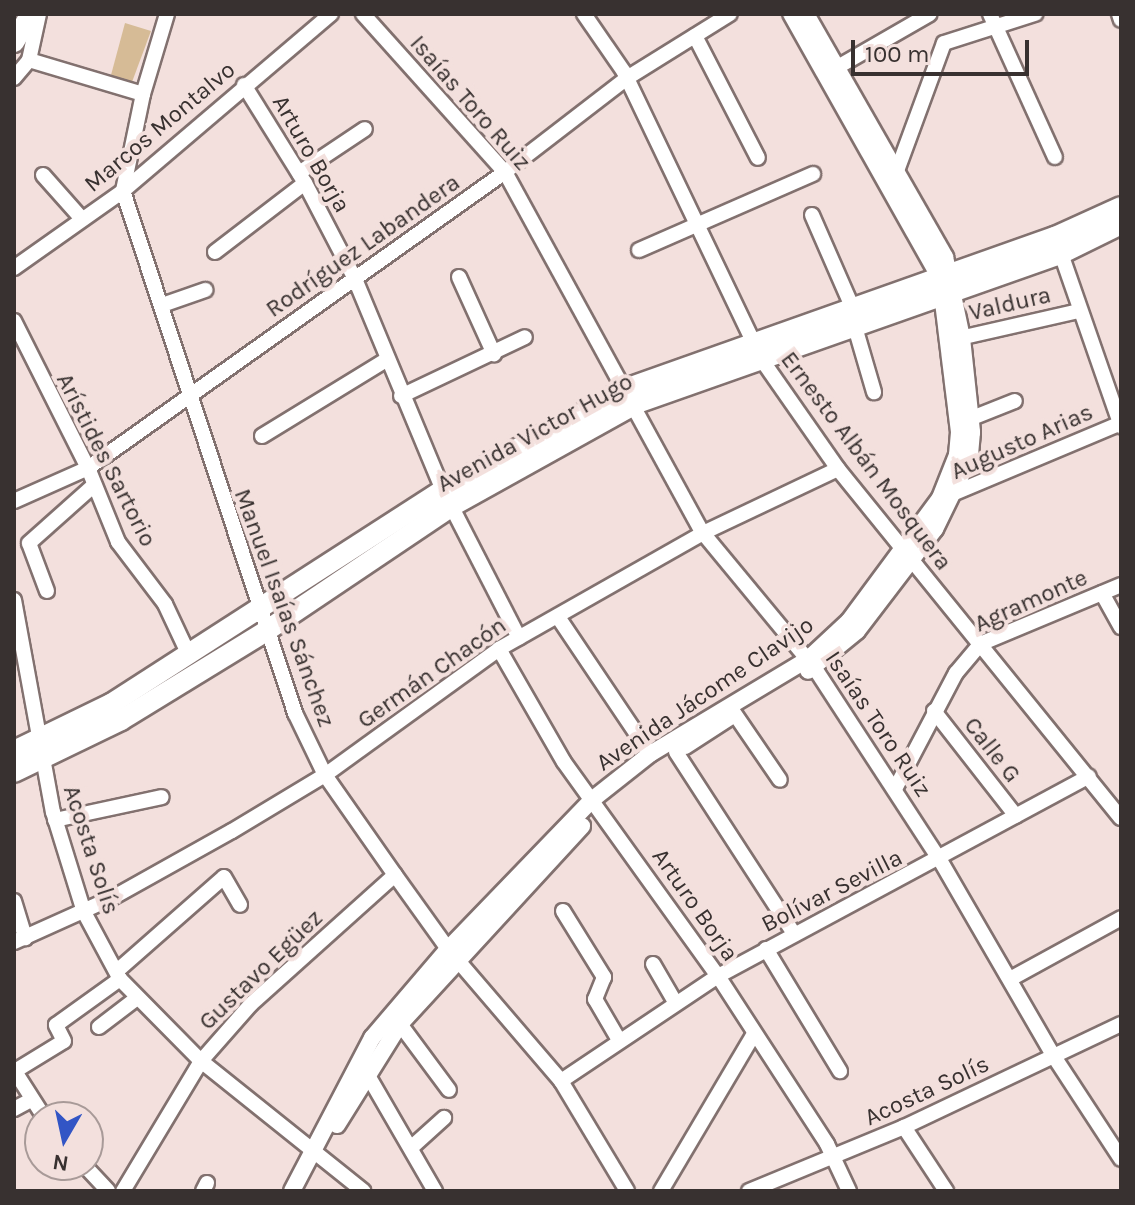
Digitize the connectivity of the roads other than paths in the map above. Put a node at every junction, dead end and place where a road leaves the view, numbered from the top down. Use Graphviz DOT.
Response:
graph roads {
  1 [pos="31,14"];
  2 [pos="39,14"];
  3 [pos="167,14"];
  4 [pos="363,14"];
  5 [pos="584,14"];
  6 [pos="730,14"];
  7 [pos="791,14"];
  8 [pos="806,14"];
  9 [pos="930,14"];
  10 [pos="1035,14"];
  11 [pos="1119,14"];
  12 [pos="327,15"];
  13 [pos="1121,20"];
  14 [pos="993,21"];
  15 [pos="695,36"];
  16 [pos="14,42"];
  17 [pos="29,60"];
  18 [pos="833,70"];
  19 [pos="14,78"];
  20 [pos="627,78"];
  21 [pos="244,85"];
  22 [pos="143,94"];
  23 [pos="365,129"];
  24 [pos="1055,157"];
  25 [pos="758,158"];
  26 [pos="898,168"];
  27 [pos="505,172"];
  28 [pos="813,174"];
  29 [pos="43,175"];
  30 [pos="302,178"];
  31 [pos="123,191"];
  32 [pos="1121,207"];
  33 [pos="812,215"];
  34 [pos="82,219"];
  35 [pos="1121,224"];
  36 [pos="696,226"];
  37 [pos="1058,245"];
  38 [pos="639,250"];
  39 [pos="215,252"];
  40 [pos="15,267"];
  41 [pos="459,277"];
  42 [pos="355,279"];
  43 [pos="948,285"];
  44 [pos="205,290"];
  45 [pos="162,305"];
  46 [pos="1079,311"];
  47 [pos="854,318"];
  48 [pos="14,321"];
  49 [pos="525,337"];
  50 [pos="956,339"];
  51 [pos="758,352"];
  52 [pos="494,354"];
  53 [pos="386,360"];
  54 [pos="874,392"];
  55 [pos="189,396"];
  56 [pos="401,396"];
  57 [pos="632,396"];
  58 [pos="1015,401"];
  59 [pos="972,418"];
  60 [pos="1120,424"];
  61 [pos="262,436"];
  62 [pos="88,468"];
  63 [pos="838,469"];
  64 [pos="94,485"];
  65 [pos="947,497"];
  66 [pos="448,498"];
  67 [pos="14,501"];
  68 [pos="703,533"];
  69 [pos="908,556"];
  70 [pos="1121,585"];
  71 [pos="47,591"];
  72 [pos="1102,593"];
  73 [pos="14,600"];
  74 [pos="258,609"];
  75 [pos="558,617"];
  76 [pos="1121,627"];
  77 [pos="266,631"];
  78 [pos="519,638"];
  79 [pos="980,644"];
  80 [pos="499,649"];
  81 [pos="189,655"];
  82 [pos="21,662"];
  83 [pos="811,663"];
  84 [pos="732,711"];
  85 [pos="934,711"];
  86 [pos="14,751"];
  87 [pos="40,751"];
  88 [pos="676,752"];
  89 [pos="650,754"];
  90 [pos="14,772"];
  91 [pos="325,775"];
  92 [pos="1089,776"];
  93 [pos="780,780"];
  94 [pos="895,789"];
  95 [pos="162,797"];
  96 [pos="596,803"];
  97 [pos="1016,816"];
  98 [pos="1121,818"];
  99 [pos="55,820"];
  100 [pos="940,860"];
  101 [pos="395,875"];
  102 [pos="14,901"];
  103 [pos="240,905"];
  104 [pos="563,911"];
  105 [pos="84,912"];
  106 [pos="1121,918"];
  107 [pos="794,934"];
  108 [pos="20,940"];
  109 [pos="766,949"];
  110 [pos="454,955"];
  111 [pos="653,964"];
  112 [pos="118,975"];
  113 [pos="718,976"];
  114 [pos="1012,978"];
  115 [pos="137,998"];
  116 [pos="675,1002"];
  117 [pos="400,1024"];
  118 [pos="1121,1024"];
  119 [pos="99,1027"];
  120 [pos="754,1034"];
  121 [pos="619,1040"];
  122 [pos="1053,1055"];
  123 [pos="201,1061"];
  124 [pos="14,1070"];
  125 [pos="840,1071"];
  126 [pos="366,1072"];
  127 [pos="561,1081"];
  128 [pos="449,1090"];
  129 [pos="31,1100"];
  130 [pos="14,1109"];
  131 [pos="444,1118"];
  132 [pos="904,1127"];
  133 [pos="413,1146"];
  134 [pos="316,1154"];
  135 [pos="834,1157"];
  136 [pos="1121,1159"];
  137 [pos="770,1187"];
  138 [pos="123,1191"];
  139 [pos="292,1191"];
  140 [pos="304,1191"];
  141 [pos="363,1191"];
  142 [pos="435,1191"];
  143 [pos="627,1191"];
  144 [pos="661,1191"];
  145 [pos="749,1191"];
  146 [pos="849,1191"];
  147 [pos="946,1191"];
  1 -- 16 [label="main road"];
  2 -- 17 [label="street"];
  3 -- 22 [label="street"];
  4 -- 27 [label="street, Isaías Toro Ruiz"];
  5 -- 20 [label="street, Ernesto Albán Mosquera"];
  6 -- 15 [label="street, Rodríguez Labandera"];
  7 -- 18 [label="street, Avenida Jácome Clavijo"];
  8 -- 18 [label="street, Avenida Jácome Clavijo"];
  9 -- 18 [label="street"];
  10 -- 14 [label="street"];
  11 -- 13 [label="street"];
  12 -- 21 [label="street, Marcos Montalvo"];
  14 -- 24 [label="street"];
  14 -- 26 [label="street"];
  15 -- 20 [label="street, Rodríguez Labandera"];
  15 -- 25 [label="street"];
  17 -- 19 [label="street"];
  17 -- 22 [label="street"];
  18 -- 26 [label="street, Avenida Jácome Clavijo"];
  18 -- 43 [label="street, Avenida Jácome Clavijo"];
  20 -- 27 [label="street, Rodríguez Labandera"];
  20 -- 36 [label="street, Ernesto Albán Mosquera"];
  21 -- 30 [label="street, Arturo Borja"];
  21 -- 31 [label="street, Marcos Montalvo"];
  22 -- 31 [label="street"];
  23 -- 30 [label="street"];
  26 -- 43 [label="street, Avenida Jácome Clavijo"];
  27 -- 42 [label="street, Rodríguez Labandera"];
  27 -- 57 [label="street, Isaías Toro Ruiz"];
  28 -- 36 [label="street"];
  29 -- 34 [label="street"];
  30 -- 39 [label="street"];
  30 -- 42 [label="street, Arturo Borja"];
  31 -- 34 [label="street, Marcos Montalvo"];
  31 -- 45 [label="street, Manuel Isaías Sánchez"];
  32 -- 37 [label="main road, Avenida Victor Hugo"];
  33 -- 47 [label="street"];
  34 -- 40 [label="street, Marcos Montalvo"];
  35 -- 37 [label="main road, Avenida Victor Hugo"];
  36 -- 38 [label="street"];
  36 -- 51 [label="street, Ernesto Albán Mosquera"];
  37 -- 43 [label="main road, Avenida Victor Hugo"];
  37 -- 46 [label="street"];
  41 -- 52 [label="street"];
  42 -- 53 [label="street, Arturo Borja"];
  42 -- 55 [label="street, Rodríguez Labandera"];
  43 -- 47 [label="main road, Avenida Victor Hugo"];
  43 -- 50 [label="street, Avenida Jácome Clavijo"];
  44 -- 45 [label="street"];
  45 -- 55 [label="street, Manuel Isaías Sánchez"];
  46 -- 50 [label="street, Valdura"];
  46 -- 60 [label="street"];
  47 -- 51 [label="main road, Avenida Victor Hugo"];
  47 -- 54 [label="street"];
  48 -- 62 [label="street, Arístides Sartorio"];
  49 -- 52 [label="street"];
  50 -- 59 [label="street, Avenida Jácome Clavijo"];
  50 -- 65 [label="street, Avenida Jácome Clavijo"];
  51 -- 57 [label="main road, Avenida Victor Hugo"];
  51 -- 63 [label="street, Ernesto Albán Mosquera"];
  52 -- 56 [label="street"];
  53 -- 56 [label="street, Arturo Borja"];
  53 -- 61 [label="street"];
  55 -- 62 [label="street, Rodríguez Labandera"];
  55 -- 74 [label="street, Manuel Isaías Sánchez"];
  56 -- 66 [label="street, Arturo Borja"];
  57 -- 66 [label="main road, Avenida Victor Hugo"];
  57 -- 68 [label="street, Isaías Toro Ruiz"];
  58 -- 59 [label="street"];
  59 -- 65 [label="street, Avenida Jácome Clavijo"];
  60 -- 65 [label="street, Augusto Arias"];
  62 -- 64 [label="street, Arístides Sartorio"];
  62 -- 67 [label="street, Rodríguez Labandera"];
  63 -- 68 [label="street, Germán Chacón"];
  63 -- 69 [label="street, Ernesto Albán Mosquera"];
  64 -- 71 [label="street"];
  64 -- 81 [label="street, Arístides Sartorio"];
  65 -- 69 [label="street, Avenida Jácome Clavijo"];
  66 -- 74 [label="main road, Avenida Victor Hugo"];
  66 -- 77 [label="main road, Avenida Victor Hugo"];
  66 -- 78 [label="street, Arturo Borja"];
  68 -- 75 [label="street, Germán Chacón"];
  68 -- 83 [label="street, Isaías Toro Ruiz"];
  69 -- 79 [label="street, Ernesto Albán Mosquera"];
  69 -- 83 [label="street, Avenida Jácome Clavijo"];
  70 -- 72 [label="street, Agramonte"];
  72 -- 76 [label="street"];
  72 -- 79 [label="street, Agramonte"];
  73 -- 82 [label="street, Acosta Solís"];
  74 -- 77 [label="street, Manuel Isaías Sánchez"];
  74 -- 81 [label="main road, Avenida Victor Hugo"];
  75 -- 78 [label="street, Germán Chacón"];
  75 -- 89 [label="street"];
  77 -- 87 [label="main road, Avenida Victor Hugo"];
  77 -- 91 [label="street, Manuel Isaías Sánchez"];
  78 -- 80 [label="street, Germán Chacón"];
  79 -- 85 [label="street, Agramonte"];
  79 -- 92 [label="street, Ernesto Albán Mosquera"];
  80 -- 91 [label="street, Germán Chacón"];
  80 -- 96 [label="street, Arturo Borja"];
  81 -- 87 [label="main road, Avenida Victor Hugo"];
  82 -- 87 [label="street, Acosta Solís"];
  83 -- 84 [label="street, Avenida Jácome Clavijo"];
  83 -- 94 [label="street, Isaías Toro Ruiz"];
  84 -- 88 [label="street, Avenida Jácome Clavijo"];
  84 -- 89 [label="street, Avenida Jácome Clavijo"];
  84 -- 93 [label="street"];
  85 -- 94 [label="street, Agramonte"];
  85 -- 97 [label="street, Calle G"];
  86 -- 87 [label="main road, Avenida Victor Hugo"];
  87 -- 90 [label="main road, Avenida Victor Hugo"];
  87 -- 99 [label="street, Acosta Solís"];
  88 -- 96 [label="street, Avenida Jácome Clavijo"];
  88 -- 107 [label="street"];
  89 -- 96 [label="street, Avenida Jácome Clavijo"];
  91 -- 101 [label="street, Manuel Isaías Sánchez"];
  91 -- 105 [label="street, Germán Chacón"];
  92 -- 97 [label="street, Bolívar Sevilla"];
  92 -- 98 [label="street, Ernesto Albán Mosquera"];
  94 -- 100 [label="street, Isaías Toro Ruiz"];
  95 -- 99 [label="street"];
  96 -- 110 [label="street, Avenida Jácome Clavijo"];
  96 -- 113 [label="street, Arturo Borja"];
  97 -- 100 [label="street, Bolívar Sevilla"];
  99 -- 105 [label="street, Acosta Solís"];
  100 -- 107 [label="street, Bolívar Sevilla"];
  100 -- 114 [label="street, Isaías Toro Ruiz"];
  101 -- 110 [label="street, Manuel Isaías Sánchez"];
  101 -- 123 [label="street, Gustavo Egüez"];
  102 -- 108 [label="street"];
  103 -- 112 [label="street"];
  104 -- 121 [label="street"];
  105 -- 108 [label="street, Germán Chacón"];
  105 -- 112 [label="street, Acosta Solís"];
  106 -- 114 [label="street"];
  107 -- 109 [label="street, Bolívar Sevilla"];
  109 -- 113 [label="street, Bolívar Sevilla"];
  109 -- 125 [label="street"];
  110 -- 117 [label="street, Avenida Jácome Clavijo"];
  110 -- 127 [label="street, Manuel Isaías Sánchez"];
  110 -- 134 [label="street, Avenida Jácome Clavijo"];
  111 -- 116 [label="street"];
  112 -- 115 [label="street, Acosta Solís"];
  112 -- 124 [label="street"];
  113 -- 116 [label="street, Bolívar Sevilla"];
  113 -- 120 [label="street, Arturo Borja"];
  114 -- 122 [label="street, Isaías Toro Ruiz"];
  115 -- 119 [label="street"];
  115 -- 123 [label="street, Acosta Solís"];
  116 -- 121 [label="street, Bolívar Sevilla"];
  117 -- 126 [label="street, Avenida Jácome Clavijo"];
  117 -- 128 [label="street"];
  118 -- 122 [label="street, Acosta Solís"];
  120 -- 135 [label="street, Arturo Borja"];
  120 -- 144 [label="street"];
  121 -- 127 [label="street, Bolívar Sevilla"];
  122 -- 132 [label="street, Acosta Solís"];
  122 -- 136 [label="street, Isaías Toro Ruiz"];
  123 -- 134 [label="street, Acosta Solís"];
  123 -- 138 [label="street, Gustavo Egüez"];
  124 -- 129 [label="street"];
  126 -- 133 [label="street"];
  126 -- 134 [label="street, Avenida Jácome Clavijo"];
  127 -- 143 [label="street, Manuel Isaías Sánchez"];
  129 -- 130 [label="street"];
  131 -- 133 [label="street"];
  132 -- 135 [label="street, Acosta Solís"];
  132 -- 147 [label="street"];
  133 -- 142 [label="street"];
  134 -- 139 [label="street, Avenida Jácome Clavijo"];
  134 -- 140 [label="street, Avenida Jácome Clavijo"];
  134 -- 141 [label="street, Acosta Solís"];
  135 -- 137 [label="street, Acosta Solís"];
  135 -- 146 [label="street, Arturo Borja"];
  137 -- 145 [label="street, Acosta Solís"];
}
